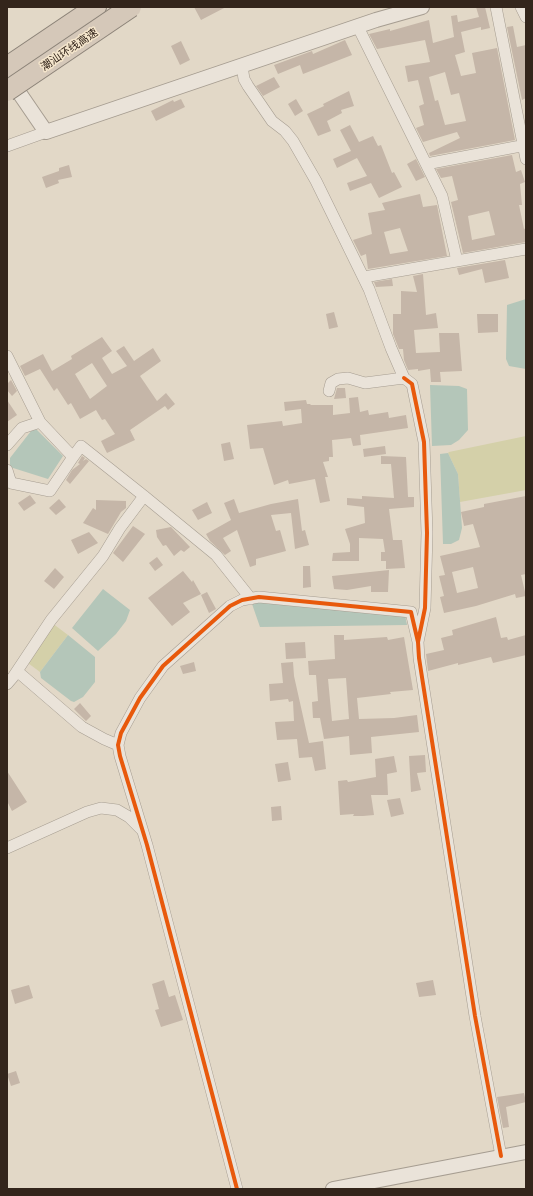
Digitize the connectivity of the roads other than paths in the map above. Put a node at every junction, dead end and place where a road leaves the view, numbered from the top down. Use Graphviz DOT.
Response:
graph roads {
  1 [pos="96,7"];
  2 [pos="131,7"];
  3 [pos="422,7"];
  4 [pos="496,7"];
  5 [pos="521,7"];
  6 [pos="526,17"];
  7 [pos="358,27"];
  8 [pos="242,66"];
  9 [pos="7,67"];
  10 [pos="7,75"];
  11 [pos="7,91"];
  12 [pos="46,132"];
  13 [pos="7,146"];
  14 [pos="525,146"];
  15 [pos="526,159"];
  16 [pos="426,164"];
  17 [pos="526,249"];
  18 [pos="457,261"];
  19 [pos="364,277"];
  20 [pos="7,356"];
  21 [pos="404,378"];
  22 [pos="329,391"];
  23 [pos="40,422"];
  24 [pos="7,445"];
  25 [pos="73,456"];
  26 [pos="7,470"];
  27 [pos="9,485"];
  28 [pos="144,496"];
  29 [pos="251,599"];
  30 [pos="418,642"];
  31 [pos="17,671"];
  32 [pos="7,684"];
  33 [pos="118,745"];
  34 [pos="142,831"];
  35 [pos="7,848"];
  36 [pos="526,1152"];
  37 [pos="501,1156"];
  38 [pos="237,1189"];
  39 [pos="333,1189"];
  1 -- 9 [label="highway, 潮汕环线高速"];
  2 -- 11 [label="highway, 潮汕环线高速, bridge"];
  3 -- 7 [label="street"];
  4 -- 14 [label="street"];
  5 -- 6 [label="street"];
  7 -- 8 [label="street"];
  7 -- 16 [label="street"];
  8 -- 12 [label="street"];
  8 -- 19 [label="street"];
  10 -- 12 [label="street"];
  12 -- 13 [label="street"];
  14 -- 15 [label="street"];
  14 -- 16 [label="street"];
  16 -- 18 [label="street"];
  17 -- 18 [label="street"];
  18 -- 19 [label="street"];
  19 -- 21 [label="street"];
  20 -- 23 [label="street"];
  21 -- 22 [label="street"];
  21 -- 30 [label="street"];
  23 -- 24 [label="street"];
  23 -- 25 [label="street"];
  25 -- 27 [label="street"];
  25 -- 28 [label="street"];
  26 -- 27 [label="street"];
  28 -- 29 [label="street"];
  28 -- 31 [label="street"];
  29 -- 30 [label="street"];
  29 -- 33 [label="street"];
  30 -- 37 [label="street"];
  31 -- 32 [label="street"];
  31 -- 33 [label="street"];
  33 -- 34 [label="street"];
  34 -- 35 [label="street"];
  34 -- 38 [label="street"];
  36 -- 37 [label="street"];
  37 -- 39 [label="street"];
}
